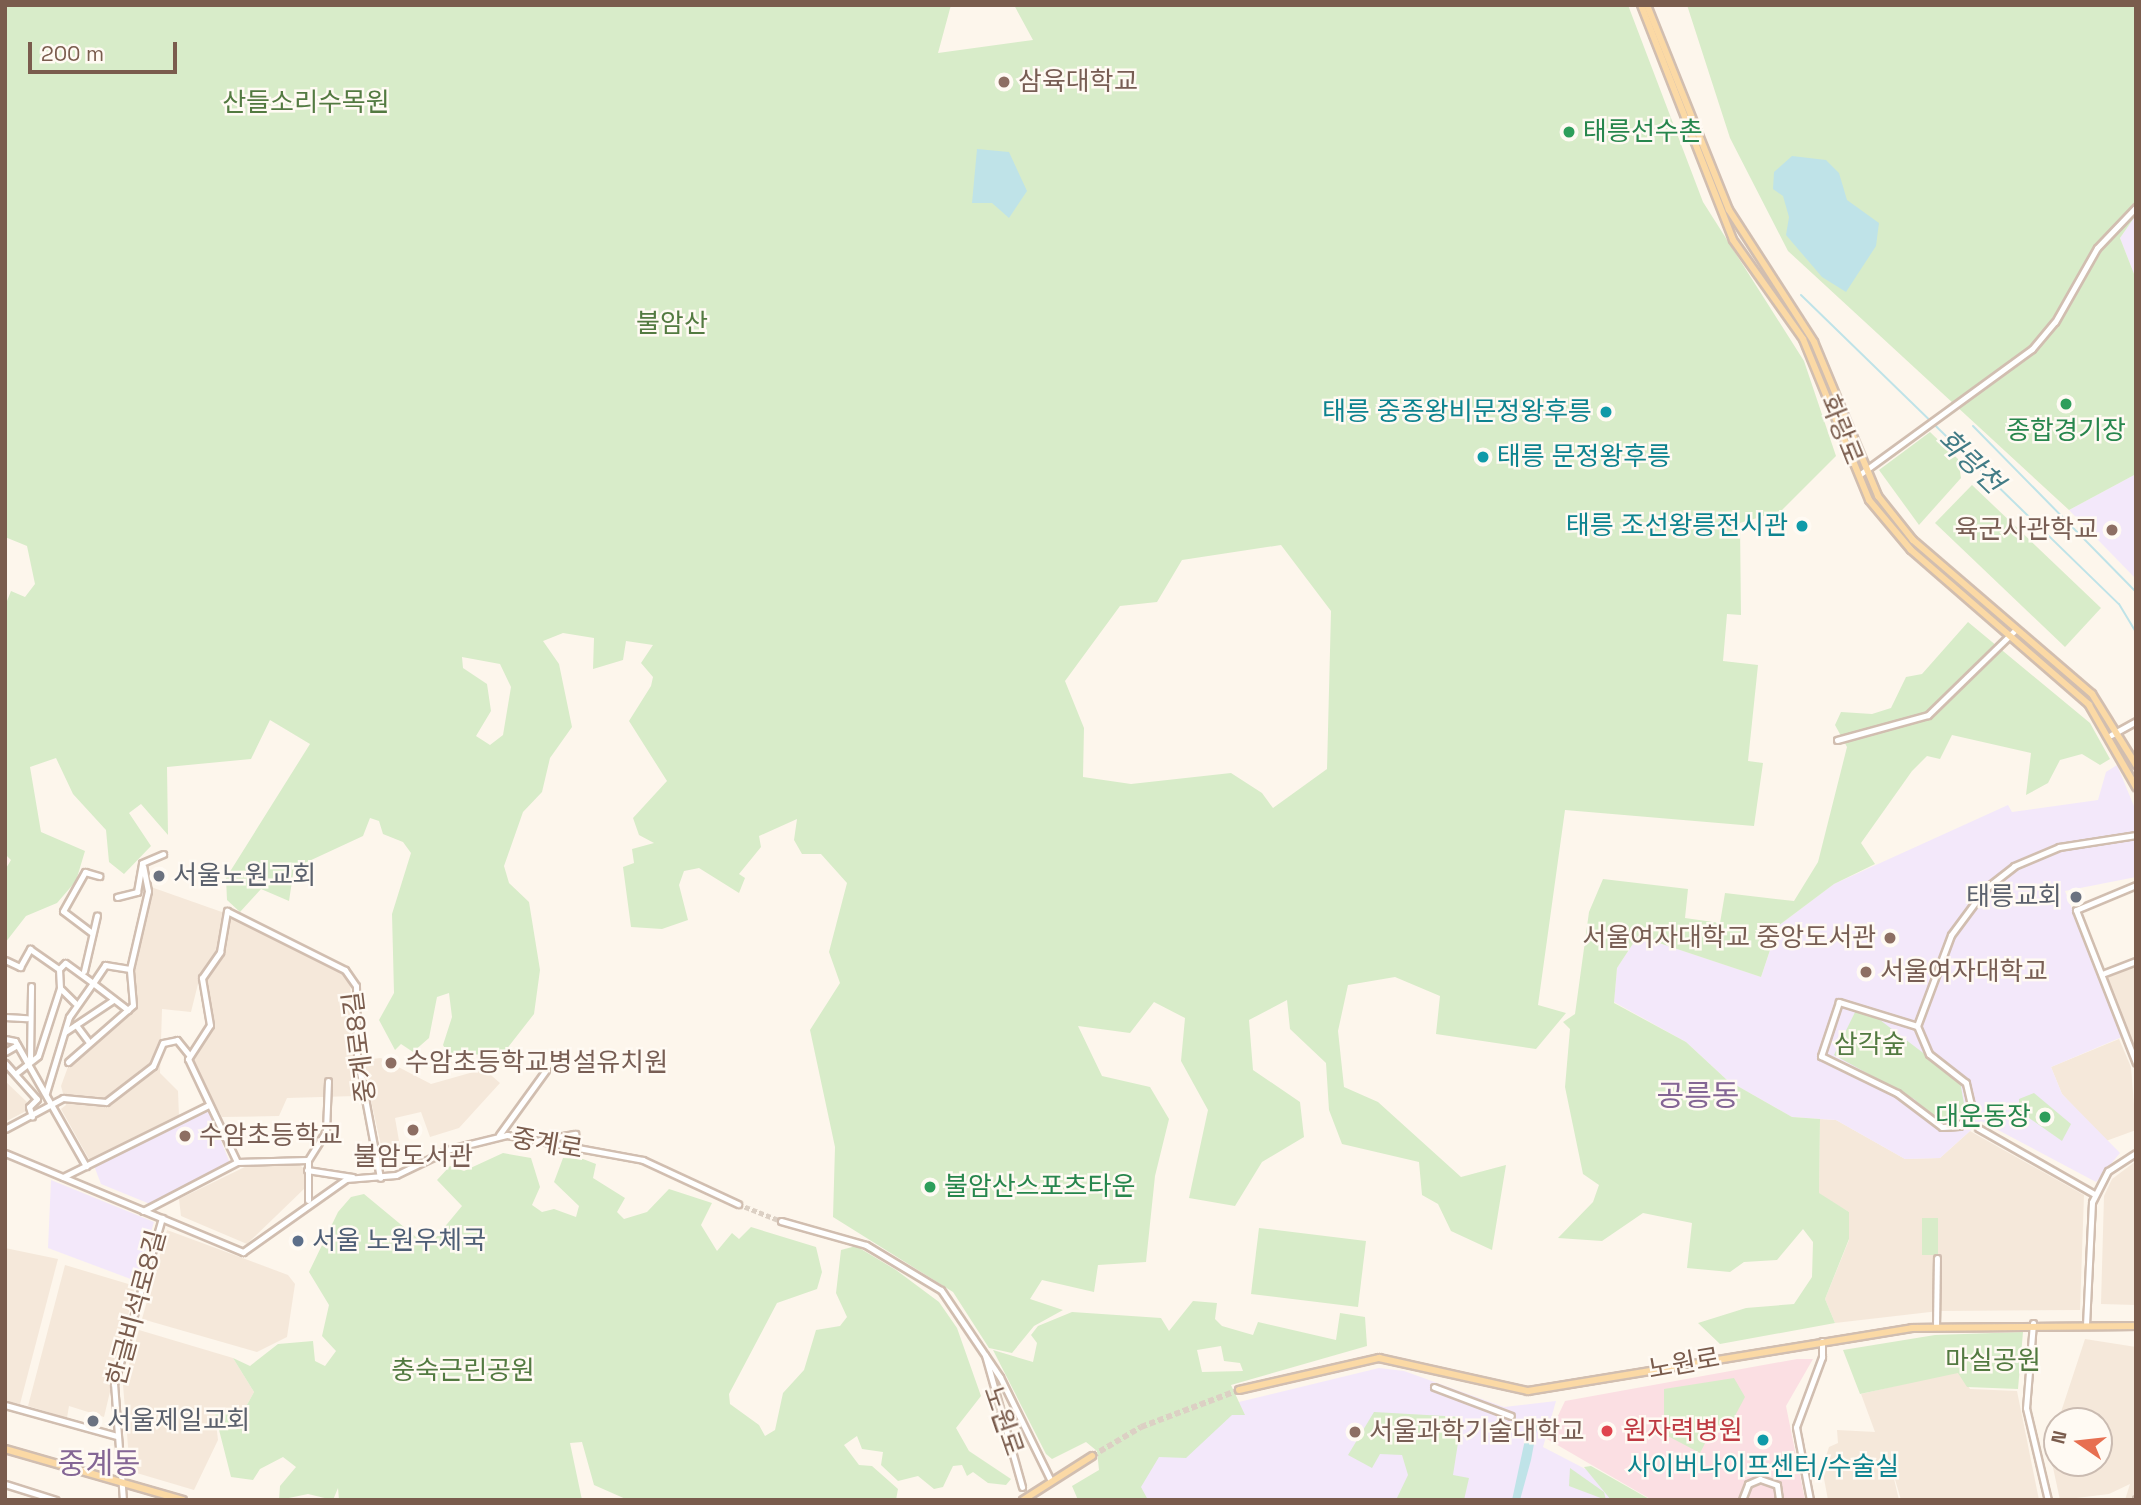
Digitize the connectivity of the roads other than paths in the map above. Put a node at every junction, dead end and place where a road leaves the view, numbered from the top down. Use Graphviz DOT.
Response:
graph roads {
  1 [pos="1641,5"];
  2 [pos="1647,5"];
  3 [pos="2136,207"];
  4 [pos="1862,473"];
  5 [pos="2014,631"];
  6 [pos="2008,638"];
  7 [pos="2136,721"];
  8 [pos="2119,731"];
  9 [pos="2112,736"];
  10 [pos="1837,740"];
  11 [pos="2136,765"];
  12 [pos="2136,787"];
  13 [pos="2136,835"];
  14 [pos="163,854"];
  15 [pos="143,866"];
  16 [pos="99,876"];
  17 [pos="2136,886"];
  18 [pos="117,897"];
  19 [pos="97,915"];
  20 [pos="92,933"];
  21 [pos="5,960"];
  22 [pos="2136,961"];
  23 [pos="59,969"];
  24 [pos="130,969"];
  25 [pos="84,971"];
  26 [pos="2102,974"];
  27 [pos="93,983"];
  28 [pos="31,986"];
  29 [pos="60,988"];
  30 [pos="113,1000"];
  31 [pos="75,1003"];
  32 [pos="128,1010"];
  33 [pos="5,1017"];
  34 [pos="27,1018"];
  35 [pos="76,1025"];
  36 [pos="1917,1026"];
  37 [pos="65,1032"];
  38 [pos="6,1037"];
  39 [pos="29,1040"];
  40 [pos="88,1041"];
  41 [pos="16,1043"];
  42 [pos="5,1052"];
  43 [pos="189,1055"];
  44 [pos="68,1062"];
  45 [pos="5,1063"];
  46 [pos="28,1063"];
  47 [pos="2136,1063"];
  48 [pos="546,1070"];
  49 [pos="15,1074"];
  50 [pos="327,1081"];
  51 [pos="46,1093"];
  52 [pos="209,1105"];
  53 [pos="53,1106"];
  54 [pos="32,1117"];
  55 [pos="1978,1128"];
  56 [pos="5,1129"];
  57 [pos="575,1134"];
  58 [pos="498,1136"];
  59 [pos="539,1140"];
  60 [pos="5,1153"];
  61 [pos="2136,1153"];
  62 [pos="308,1160"];
  63 [pos="237,1163"];
  64 [pos="86,1166"];
  65 [pos="307,1170"];
  66 [pos="63,1177"];
  67 [pos="354,1178"];
  68 [pos="380,1178"];
  69 [pos="2094,1194"];
  70 [pos="308,1200"];
  71 [pos="738,1204"];
  72 [pos="143,1211"];
  73 [pos="162,1218"];
  74 [pos="781,1221"];
  75 [pos="1937,1258"];
  76 [pos="2033,1323"];
  77 [pos="2086,1325"];
  78 [pos="2136,1325"];
  79 [pos="1936,1326"];
  80 [pos="1822,1341"];
  81 [pos="985,1355"];
  82 [pos="1434,1387"];
  83 [pos="1239,1390"];
  84 [pos="5,1405"];
  85 [pos="1511,1416"];
  86 [pos="117,1436"];
  87 [pos="5,1449"];
  88 [pos="1093,1456"];
  89 [pos="1051,1481"];
  90 [pos="121,1482"];
  91 [pos="5,1484"];
  92 [pos="1022,1487"];
  93 [pos="56,1500"];
  94 [pos="122,1500"];
  95 [pos="183,1500"];
  96 [pos="1023,1500"];
  97 [pos="1742,1500"];
  98 [pos="1779,1500"];
  99 [pos="1810,1500"];
  100 [pos="2049,1500"];
  1 -- 4 [label="main road, 화랑로"];
  2 -- 4 [label="main road, 화랑로"];
  3 -- 4 [label="street"];
  4 -- 5 [label="main road, 화랑로"];
  4 -- 6 [label="main road, 화랑로"];
  5 -- 6 [label="street"];
  5 -- 8 [label="main road, 화랑로"];
  6 -- 9 [label="main road, 화랑로"];
  6 -- 10 [label="street"];
  7 -- 8 [label="street"];
  8 -- 9 [label="street"];
  8 -- 11 [label="main road, 화랑로"];
  9 -- 12 [label="main road, 화랑로"];
  13 -- 36 [label="street"];
  14 -- 15 [label="street"];
  15 -- 18 [label="street"];
  15 -- 24 [label="street"];
  16 -- 20 [label="street"];
  17 -- 26 [label="street"];
  19 -- 20 [label="street"];
  20 -- 25 [label="street"];
  21 -- 23 [label="street"];
  22 -- 26 [label="street"];
  23 -- 25 [label="street"];
  23 -- 29 [label="street"];
  24 -- 27 [label="street"];
  24 -- 32 [label="street"];
  25 -- 27 [label="street"];
  26 -- 47 [label="street"];
  27 -- 30 [label="street"];
  27 -- 31 [label="street"];
  28 -- 34 [label="street"];
  29 -- 31 [label="street"];
  29 -- 46 [label="street"];
  30 -- 32 [label="street"];
  30 -- 35 [label="street"];
  31 -- 37 [label="street"];
  32 -- 40 [label="street"];
  33 -- 34 [label="street"];
  34 -- 39 [label="street"];
  35 -- 37 [label="street"];
  35 -- 40 [label="street"];
  36 -- 36 [label="street"];
  37 -- 51 [label="street"];
  38 -- 41 [label="street"];
  39 -- 41 [label="street"];
  39 -- 46 [label="street"];
  40 -- 44 [label="street"];
  41 -- 42 [label="street"];
  41 -- 46 [label="street"];
  43 -- 52 [label="street"];
  43 -- 53 [label="street"];
  43 -- 68 [label="street, 중계로8길"];
  45 -- 49 [label="street"];
  46 -- 49 [label="street"];
  46 -- 51 [label="street"];
  48 -- 58 [label="street"];
  49 -- 54 [label="street"];
  50 -- 62 [label="street"];
  51 -- 53 [label="street"];
  52 -- 63 [label="street"];
  52 -- 64 [label="street"];
  53 -- 54 [label="street"];
  53 -- 64 [label="street"];
  54 -- 56 [label="street"];
  55 -- 69 [label="street"];
  57 -- 59 [label="street"];
  58 -- 59 [label="street, 중계로"];
  58 -- 68 [label="street, 중계로"];
  59 -- 71 [label="street, 중계로"];
  60 -- 66 [label="street, 중계로"];
  61 -- 69 [label="street"];
  62 -- 63 [label="street"];
  62 -- 65 [label="street"];
  63 -- 72 [label="street"];
  64 -- 66 [label="street"];
  65 -- 67 [label="street, 중계로"];
  65 -- 70 [label="street"];
  66 -- 72 [label="street, 중계로"];
  67 -- 68 [label="street, 중계로"];
  67 -- 70 [label="street, 중계로"];
  69 -- 77 [label="street"];
  70 -- 73 [label="street, 중계로"];
  72 -- 73 [label="street, 중계로"];
  73 -- 86 [label="street, 한글비석로8길"];
  74 -- 81 [label="street"];
  75 -- 79 [label="street"];
  76 -- 77 [label="main road, 노원로"];
  76 -- 79 [label="main road, 노원로"];
  76 -- 100 [label="street"];
  77 -- 78 [label="main road, 노원로"];
  79 -- 80 [label="main road, 노원로"];
  80 -- 83 [label="main road, 노원로"];
  80 -- 99 [label="street"];
  81 -- 89 [label="street"];
  81 -- 92 [label="street, 노원로"];
  82 -- 85 [label="street"];
  84 -- 86 [label="street"];
  86 -- 90 [label="street, 한글비석로8길"];
  87 -- 90 [label="main road"];
  88 -- 89 [label="main road, 노원로"];
  89 -- 96 [label="main road, 노원로"];
  90 -- 94 [label="street, 한글비석로8길"];
  90 -- 95 [label="main road"];
  91 -- 93 [label="street"];
  97 -- 98 [label="street"];
}
